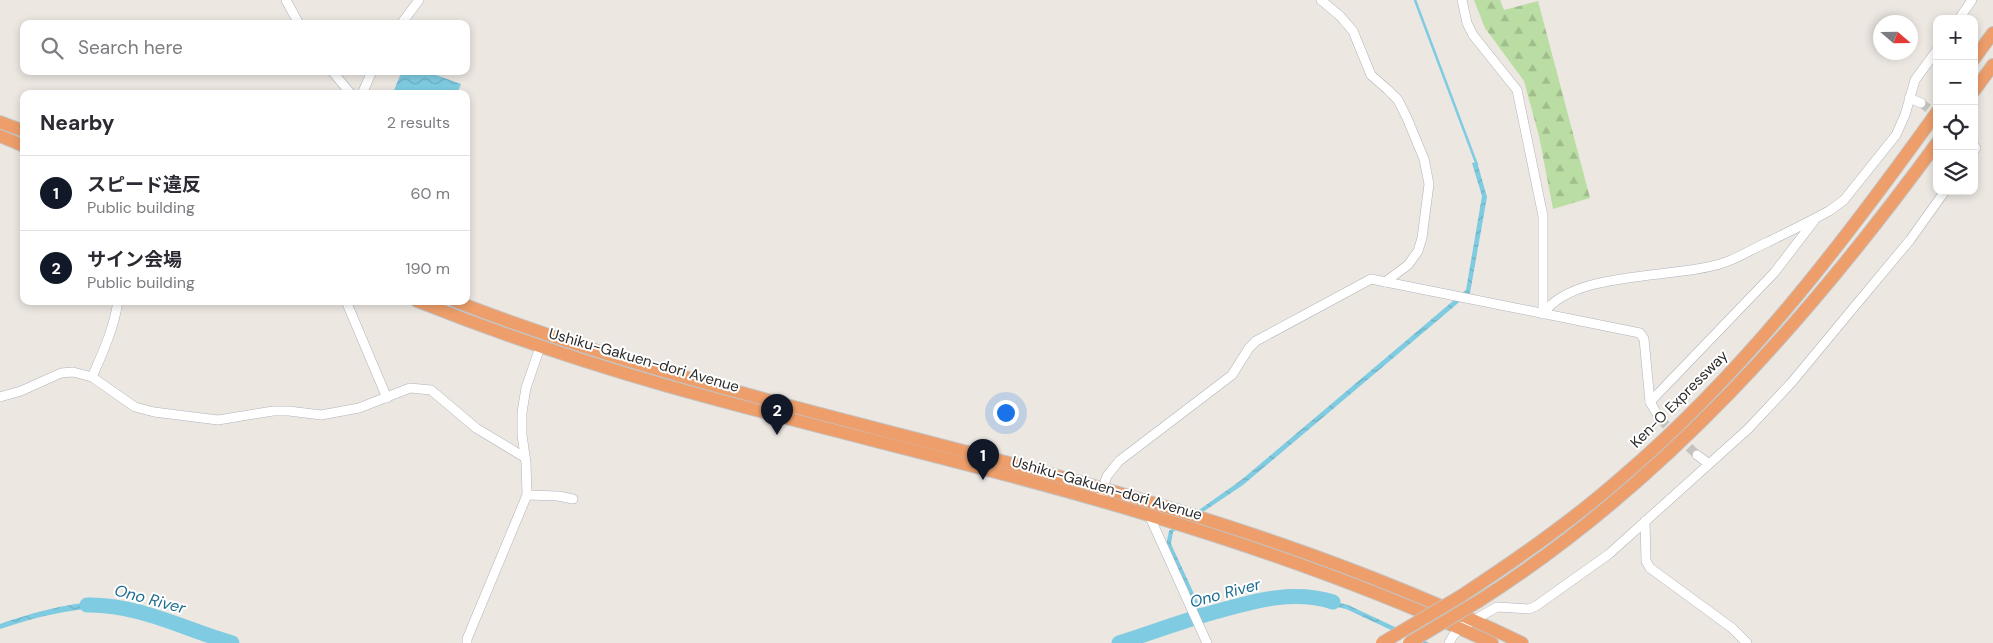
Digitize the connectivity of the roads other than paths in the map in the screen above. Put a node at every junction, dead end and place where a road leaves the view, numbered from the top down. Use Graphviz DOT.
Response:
graph roads {
  1 [pos="286,0"];
  2 [pos="419,0"];
  3 [pos="1322,0"];
  4 [pos="1462,0"];
  5 [pos="1972,0"];
  6 [pos="1962,15"];
  7 [pos="297,20"];
  8 [pos="404,20"];
  9 [pos="1993,33"];
  10 [pos="1978,54"];
  11 [pos="1933,55"];
  12 [pos="1993,65"];
  13 [pos="335,75"];
  14 [pos="370,75"];
  15 [pos="1978,86"];
  16 [pos="348,90"];
  17 [pos="364,90"];
  18 [pos="1909,98"];
  19 [pos="1921,103"];
  20 [pos="1933,118"];
  21 [pos="0,122"];
  22 [pos="20,130"];
  23 [pos="0,136"];
  24 [pos="20,144"];
  25 [pos="1933,148"];
  26 [pos="1942,195"];
  27 [pos="1816,219"];
  28 [pos="1385,282"];
  29 [pos="117,305"];
  30 [pos="348,305"];
  31 [pos="428,305"];
  32 [pos="466,305"];
  33 [pos="1543,314"];
  34 [pos="540,347"];
  35 [pos="92,377"];
  36 [pos="0,397"];
  37 [pos="386,398"];
  38 [pos="1650,402"];
  39 [pos="1660,420"];
  40 [pos="1697,455"];
  41 [pos="524,456"];
  42 [pos="1709,464"];
  43 [pos="1102,488"];
  44 [pos="527,495"];
  45 [pos="573,499"];
  46 [pos="1099,501"];
  47 [pos="1149,515"];
  48 [pos="1645,521"];
  49 [pos="1474,620"];
  50 [pos="1460,628"];
  51 [pos="467,641"];
  52 [pos="1207,643"];
  53 [pos="1382,643"];
  54 [pos="1409,643"];
  55 [pos="1449,643"];
  56 [pos="1492,643"];
  57 [pos="1522,643"];
  58 [pos="1747,643"];
  1 -- 7 [label="street"];
  2 -- 8 [label="street"];
  3 -- 28 [label="street"];
  4 -- 33 [label="street"];
  5 -- 6 [label="street"];
  9 -- 10 [label="highway"];
  11 -- 18 [label="street"];
  12 -- 15 [label="highway"];
  13 -- 16 [label="street"];
  14 -- 17 [label="street"];
  18 -- 19 [label="street"];
  18 -- 27 [label="street"];
  20 -- 53 [label="highway, Ken-O Expressway, bridge"];
  21 -- 22 [label="highway"];
  23 -- 24 [label="highway"];
  25 -- 54 [label="highway, Ken-O Expressway, bridge"];
  26 -- 42 [label="street"];
  27 -- 33 [label="street"];
  27 -- 38 [label="street"];
  28 -- 33 [label="street"];
  28 -- 43 [label="street"];
  29 -- 35 [label="street"];
  30 -- 37 [label="street"];
  31 -- 34 [label="highway, Ushiku-Gakuen-dori Avenue"];
  32 -- 43 [label="highway, Ushiku-Gakuen-dori Avenue"];
  33 -- 38 [label="street"];
  34 -- 41 [label="street"];
  34 -- 46 [label="highway, Ushiku-Gakuen-dori Avenue"];
  35 -- 36 [label="street"];
  35 -- 37 [label="street"];
  37 -- 41 [label="street"];
  38 -- 39 [label="street"];
  40 -- 42 [label="street"];
  41 -- 44 [label="street"];
  42 -- 48 [label="street"];
  43 -- 46 [label="street"];
  43 -- 49 [label="highway, Ushiku-Gakuen-dori Avenue"];
  44 -- 45 [label="street"];
  44 -- 51 [label="street"];
  46 -- 47 [label="highway, Ushiku-Gakuen-dori Avenue"];
  47 -- 50 [label="highway, Ushiku-Gakuen-dori Avenue"];
  47 -- 52 [label="street"];
  48 -- 49 [label="street"];
  48 -- 58 [label="street"];
  49 -- 50 [label="street"];
  49 -- 57 [label="highway, Ushiku-Gakuen-dori Avenue"];
  50 -- 55 [label="street"];
  50 -- 56 [label="highway, Ushiku-Gakuen-dori Avenue"];
}
